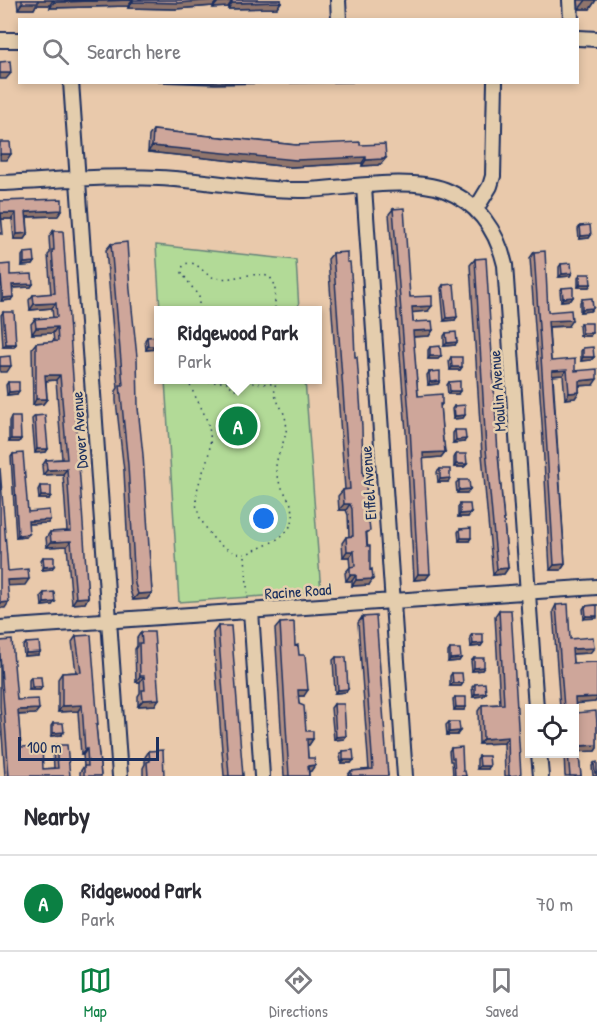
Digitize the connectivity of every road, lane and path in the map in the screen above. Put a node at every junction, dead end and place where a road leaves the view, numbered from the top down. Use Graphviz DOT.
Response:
graph roads {
  1 [pos="338,0"];
  2 [pos="570,0"];
  3 [pos="339,18"];
  4 [pos="571,18"];
  5 [pos="579,38"];
  6 [pos="0,39"];
  7 [pos="597,39"];
  8 [pos="18,40"];
  9 [pos="71,84"];
  10 [pos="495,84"];
  11 [pos="79,180"];
  12 [pos="0,183"];
  13 [pos="364,187"];
  14 [pos="476,209"];
  15 [pos="199,306"];
  16 [pos="275,306"];
  17 [pos="190,384"];
  18 [pos="229,384"];
  19 [pos="245,384"];
  20 [pos="275,384"];
  21 [pos="245,554"];
  22 [pos="597,587"];
  23 [pos="528,592"];
  24 [pos="393,602"];
  25 [pos="249,605"];
  26 [pos="109,620"];
  27 [pos="0,628"];
  28 [pos="536,704"];
  29 [pos="539,758"];
  30 [pos="120,776"];
  31 [pos="262,776"];
  32 [pos="405,776"];
  33 [pos="541,776"];
  1 -- 3 [label="street"];
  2 -- 4 [label="street"];
  5 -- 7 [label="street"];
  6 -- 8 [label="street"];
  9 -- 11 [label="street, Dover Avenue"];
  10 -- 14 [label="street"];
  11 -- 12 [label="street"];
  11 -- 13 [label="street"];
  11 -- 26 [label="street, Dover Avenue"];
  13 -- 14 [label="street"];
  13 -- 24 [label="street, Eiffel Avenue"];
  14 -- 23 [label="street, Moulin Avenue"];
  15 -- 16 [label="path"];
  17 -- 21 [label="path"];
  18 -- 19 [label="path"];
  20 -- 21 [label="path"];
  21 -- 25 [label="path"];
  22 -- 23 [label="street, Racine Road"];
  23 -- 24 [label="street, Racine Road"];
  23 -- 28 [label="street, Moulin Avenue"];
  24 -- 25 [label="street, Racine Road"];
  24 -- 32 [label="street, Eiffel Avenue"];
  25 -- 26 [label="street, Racine Road"];
  25 -- 31 [label="street"];
  26 -- 27 [label="street, Racine Road"];
  26 -- 30 [label="street, Dover Avenue"];
  29 -- 33 [label="street"];
}
